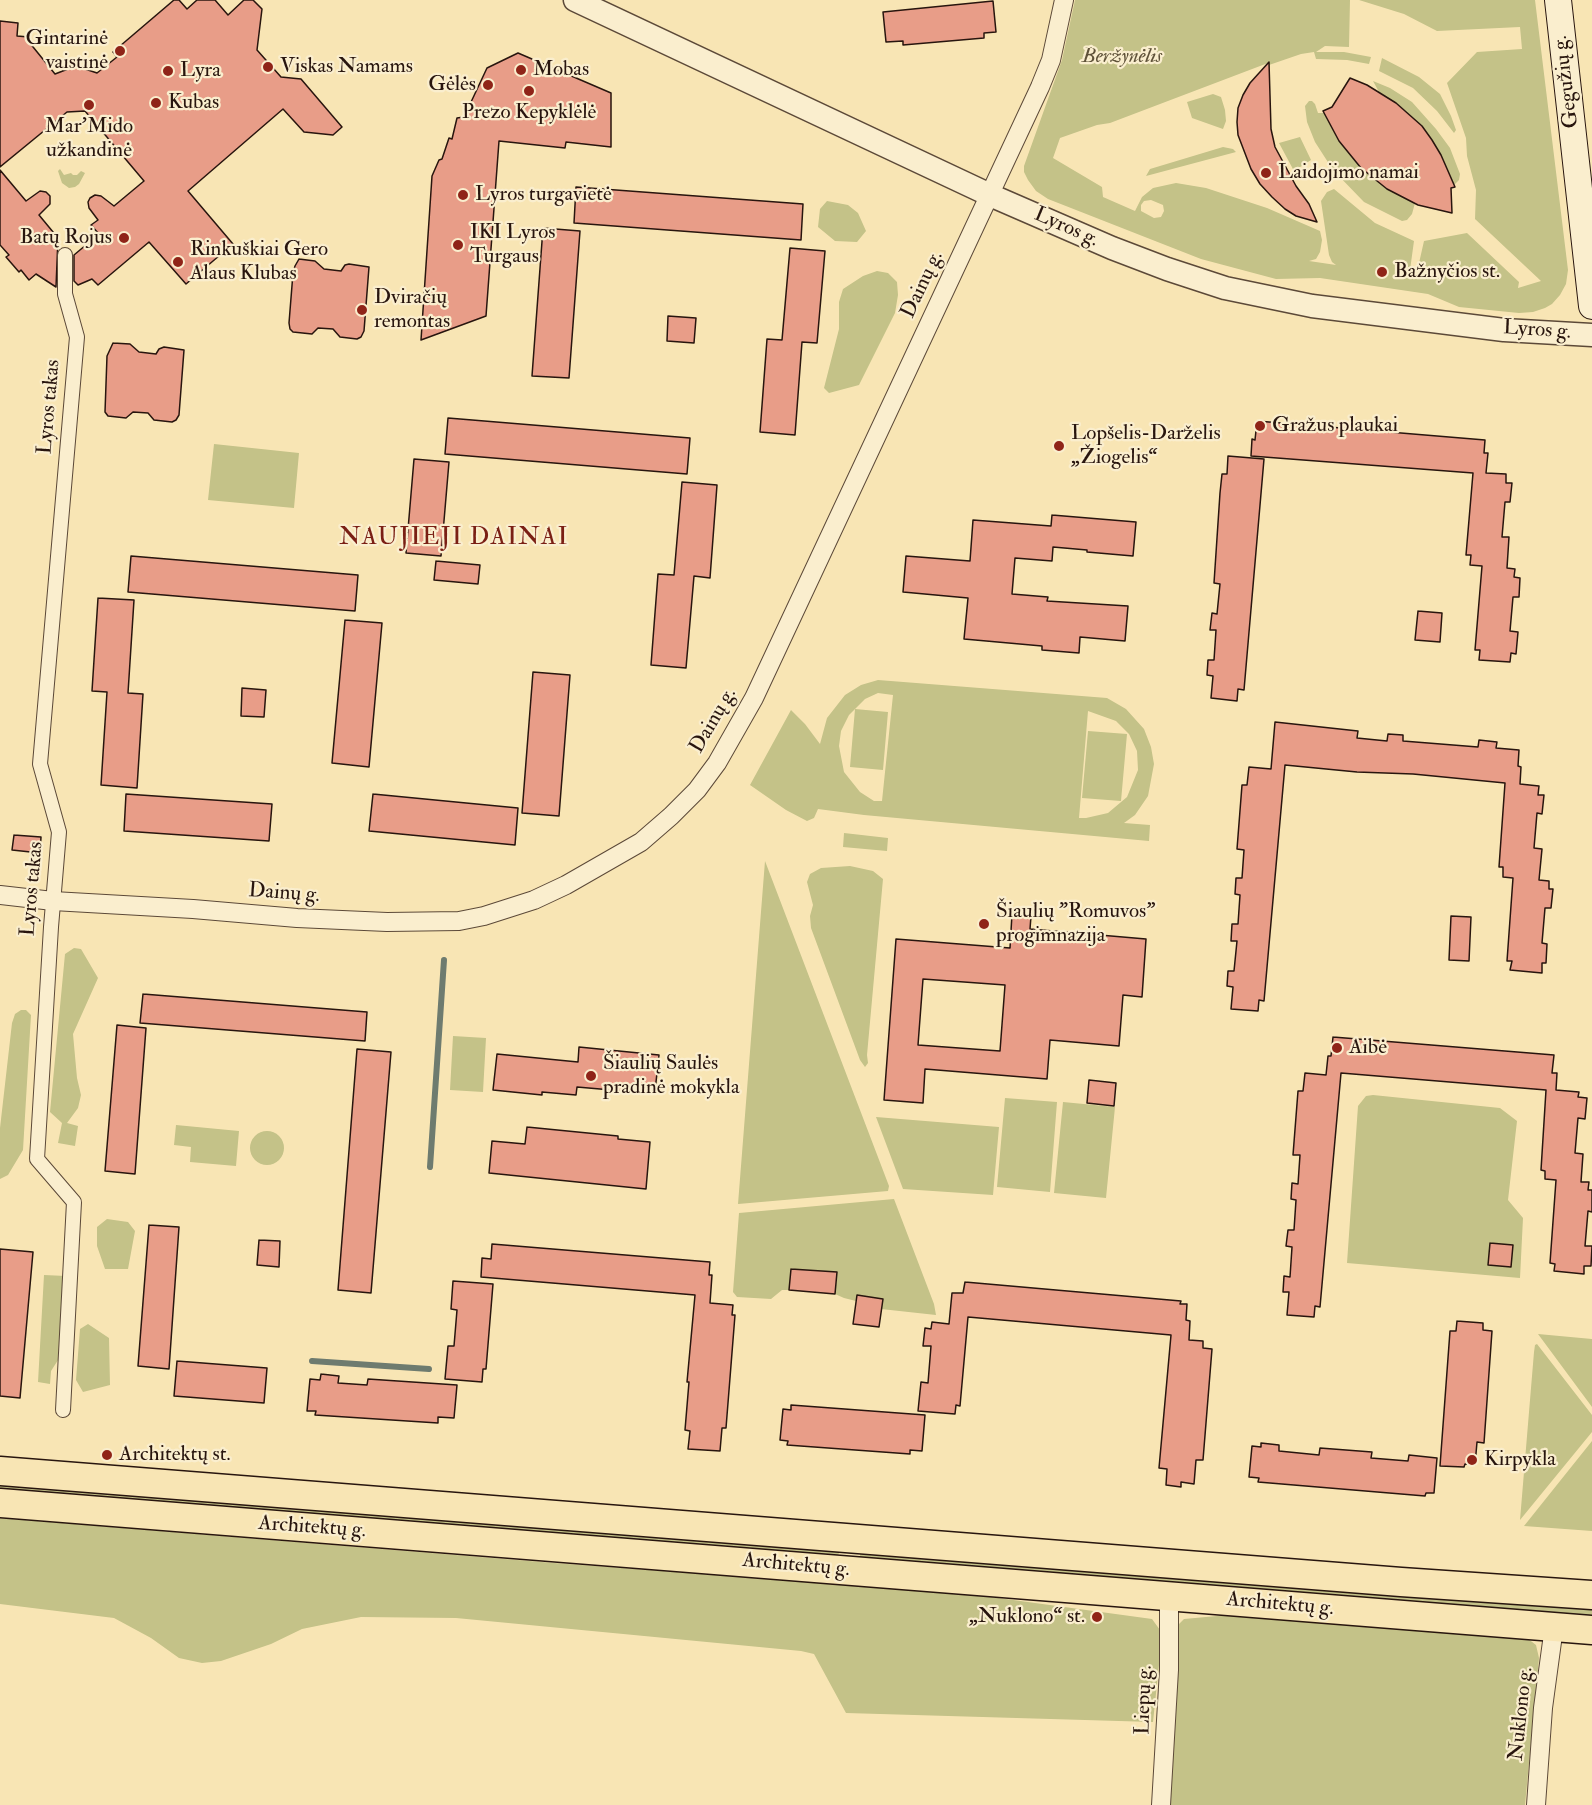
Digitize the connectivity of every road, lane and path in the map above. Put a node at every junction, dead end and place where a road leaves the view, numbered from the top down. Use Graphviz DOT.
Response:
graph roads {
  1 [pos="575,0"];
  2 [pos="1064,0"];
  3 [pos="1558,0"];
  4 [pos="990,195"];
  5 [pos="65,255"];
  6 [pos="1592,306"];
  7 [pos="1592,335"];
  8 [pos="0,895"];
  9 [pos="53,901"];
  10 [pos="63,1410"];
  11 [pos="0,1472"];
  12 [pos="0,1503"];
  13 [pos="844,1538"];
  14 [pos="842,1569"];
  15 [pos="1592,1595"];
  16 [pos="1169,1596"];
  17 [pos="1554,1627"];
  18 [pos="1592,1630"];
  19 [pos="1161,1805"];
  20 [pos="1536,1805"];
  1 -- 4 [label="street, Lyros g."];
  2 -- 4 [label="street, Dainų g."];
  3 -- 6 [label="main road, Gegužių g."];
  4 -- 7 [label="street, Lyros g."];
  4 -- 9 [label="street, Dainų g."];
  5 -- 9 [label="street, Lyros takas"];
  8 -- 9 [label="street, Dainų g."];
  9 -- 10 [label="street, Lyros takas"];
  11 -- 13 [label="main road, Architektų g."];
  12 -- 14 [label="main road, Architektų g."];
  13 -- 14 [label="main road"];
  13 -- 15 [label="main road, Architektų g."];
  14 -- 16 [label="main road, Architektų g."];
  16 -- 17 [label="main road, Architektų g."];
  16 -- 19 [label="street, Liepų g."];
  17 -- 18 [label="main road, Architektų g."];
  17 -- 20 [label="street, Nuklono g."];
}
